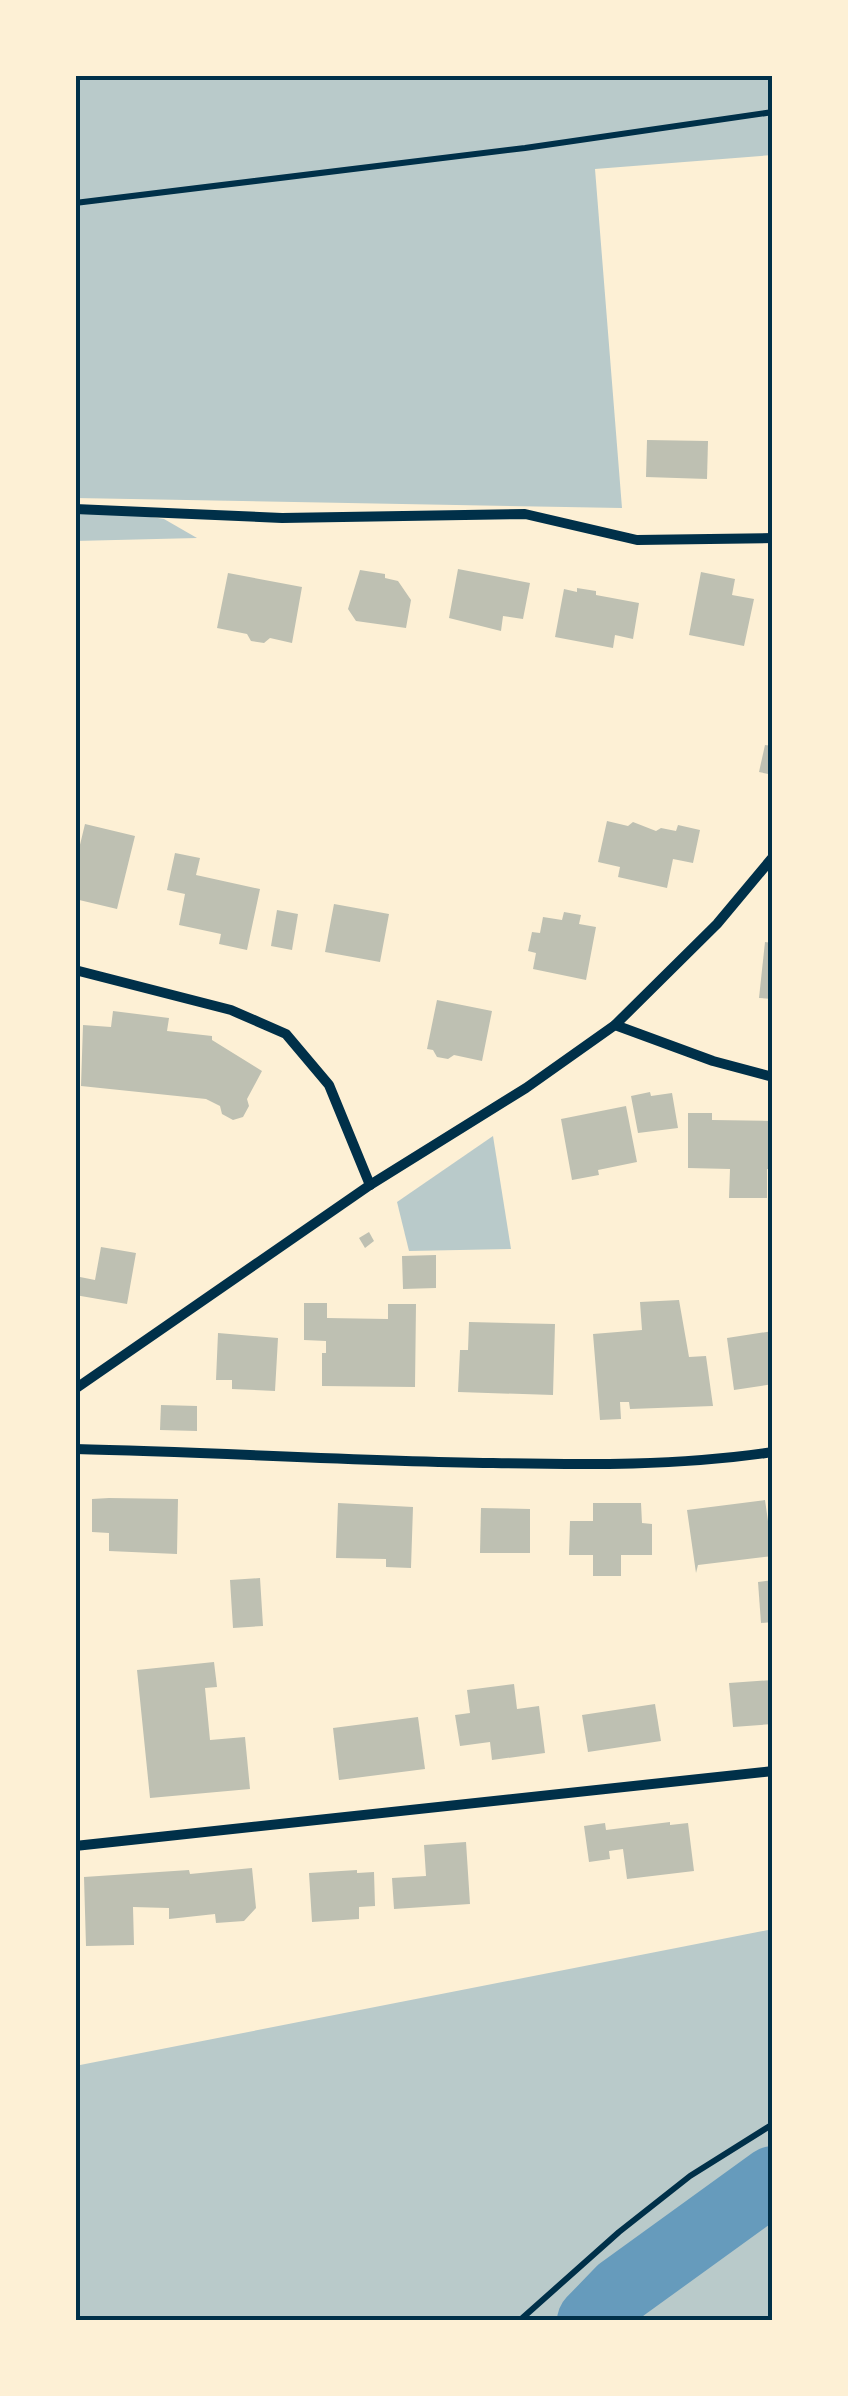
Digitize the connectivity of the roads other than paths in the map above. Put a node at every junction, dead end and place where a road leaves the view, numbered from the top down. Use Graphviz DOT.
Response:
graph roads {
  1 [pos="75,509"];
  2 [pos="773,538"];
  3 [pos="773,857"];
  4 [pos="75,970"];
  5 [pos="616,1025"];
  6 [pos="773,1077"];
  7 [pos="370,1185"];
  8 [pos="75,1389"];
  9 [pos="75,1449"];
  10 [pos="773,1452"];
  11 [pos="773,1771"];
  12 [pos="75,1846"];
  1 -- 2 [label="street"];
  3 -- 5 [label="street"];
  4 -- 7 [label="street"];
  5 -- 6 [label="street"];
  5 -- 7 [label="street"];
  7 -- 8 [label="street"];
  9 -- 10 [label="street"];
  11 -- 12 [label="street"];
}
